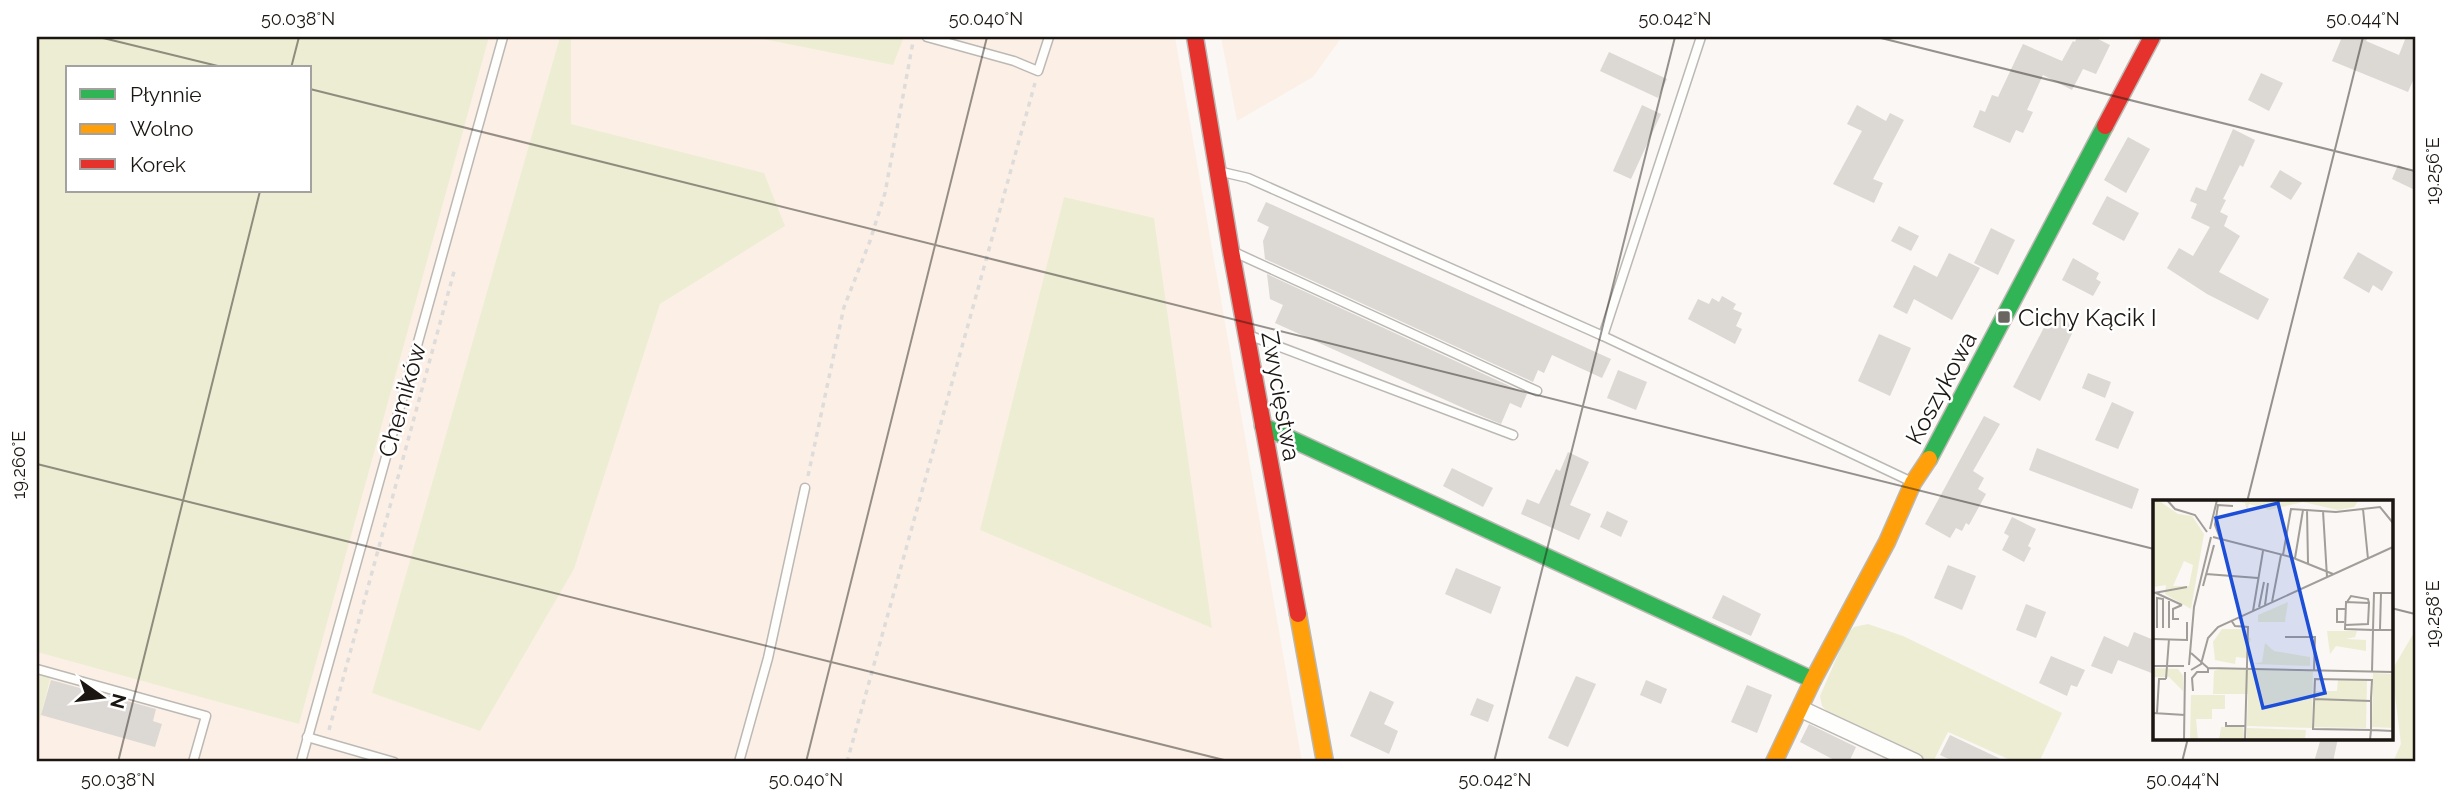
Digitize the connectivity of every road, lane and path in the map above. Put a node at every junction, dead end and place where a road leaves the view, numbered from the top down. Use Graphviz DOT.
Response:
graph roads {
  1 [pos="503,37"];
  2 [pos="914,37"];
  3 [pos="927,37"];
  4 [pos="1049,37"];
  5 [pos="1195,37"];
  6 [pos="1701,37"];
  7 [pos="2152,37"];
  8 [pos="1038,71"];
  9 [pos="1219,172"];
  10 [pos="1231,251"];
  11 [pos="457,263"];
  12 [pos="1248,334"];
  13 [pos="1603,336"];
  14 [pos="1536,391"];
  15 [pos="1263,426"];
  16 [pos="1513,435"];
  17 [pos="1913,483"];
  18 [pos="805,488"];
  19 [pos="37,669"];
  20 [pos="1813,680"];
  21 [pos="1801,709"];
  22 [pos="307,737"];
  23 [pos="326,743"];
  24 [pos="193,762"];
  25 [pos="301,762"];
  26 [pos="394,762"];
  27 [pos="739,762"];
  28 [pos="847,762"];
  29 [pos="1325,762"];
  30 [pos="1774,762"];
  31 [pos="1915,762"];
  1 -- 22 [label="lane, Chemików"];
  2 -- 18 [label="path"];
  3 -- 8 [label="lane"];
  4 -- 8 [label="lane"];
  5 -- 9 [label="street, Zwycięstwa"];
  6 -- 13 [label="lane"];
  7 -- 17 [label="street, Koszykowa"];
  8 -- 28 [label="path"];
  9 -- 10 [label="street, Zwycięstwa"];
  9 -- 13 [label="lane"];
  10 -- 12 [label="street, Zwycięstwa"];
  10 -- 14 [label="lane"];
  11 -- 23 [label="path"];
  12 -- 15 [label="street, Zwycięstwa"];
  12 -- 16 [label="lane"];
  13 -- 17 [label="lane"];
  15 -- 20 [label="street"];
  15 -- 29 [label="street, Zwycięstwa"];
  17 -- 20 [label="street, Koszykowa"];
  18 -- 27 [label="lane"];
  19 -- 24 [label="lane"];
  20 -- 21 [label="street, Koszykowa"];
  21 -- 30 [label="street, Koszykowa"];
  21 -- 31 [label="street"];
  22 -- 23 [label="lane"];
  22 -- 25 [label="lane, Chemików"];
  23 -- 26 [label="lane"];
}
